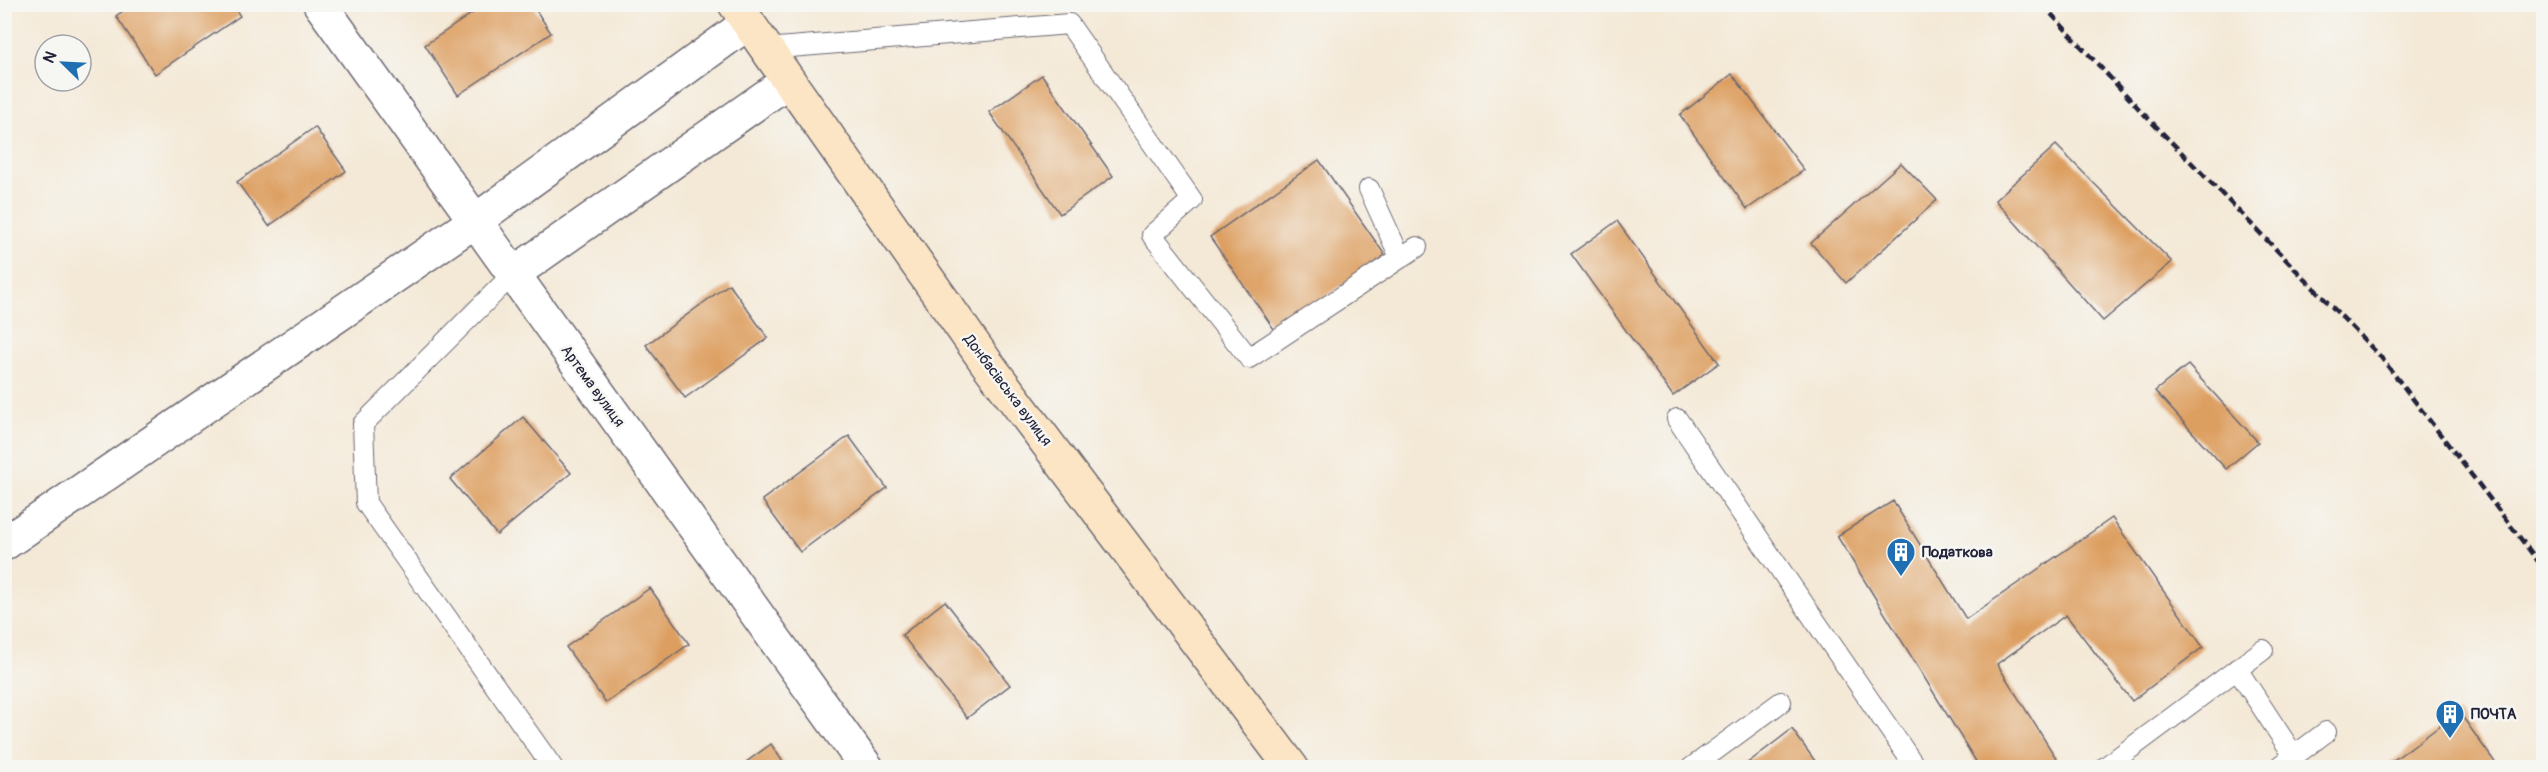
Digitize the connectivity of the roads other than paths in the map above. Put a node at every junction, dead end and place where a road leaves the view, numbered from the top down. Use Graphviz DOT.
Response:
graph roads {
  1 [pos="320,4"];
  2 [pos="741,14"];
  3 [pos="766,49"];
  4 [pos="788,81"];
  5 [pos="1369,189"];
  6 [pos="475,221"];
  7 [pos="513,274"];
  8 [pos="1677,419"];
  9 [pos="5,542"];
  10 [pos="2263,650"];
  11 [pos="2237,669"];
  12 [pos="1781,702"];
  13 [pos="2326,732"];
  14 [pos="2286,762"];
  15 [pos="553,768"];
  16 [pos="867,768"];
  17 [pos="1292,768"];
  18 [pos="1691,768"];
  19 [pos="1916,768"];
  20 [pos="2104,768"];
  1 -- 6 [label="street, Артема вулиця"];
  2 -- 3 [label="street, Донбасівська вулиця"];
  2 -- 6 [label="street"];
  3 -- 4 [label="street, Донбасівська вулиця"];
  3 -- 5 [label="lane"];
  4 -- 7 [label="street"];
  4 -- 17 [label="street, Донбасівська вулиця"];
  6 -- 7 [label="street, Артема вулиця"];
  6 -- 9 [label="street"];
  7 -- 15 [label="lane"];
  7 -- 16 [label="street, Артема вулиця"];
  8 -- 19 [label="lane"];
  10 -- 11 [label="lane"];
  11 -- 14 [label="lane"];
  11 -- 20 [label="lane"];
  12 -- 18 [label="lane"];
  13 -- 14 [label="lane"];
}
